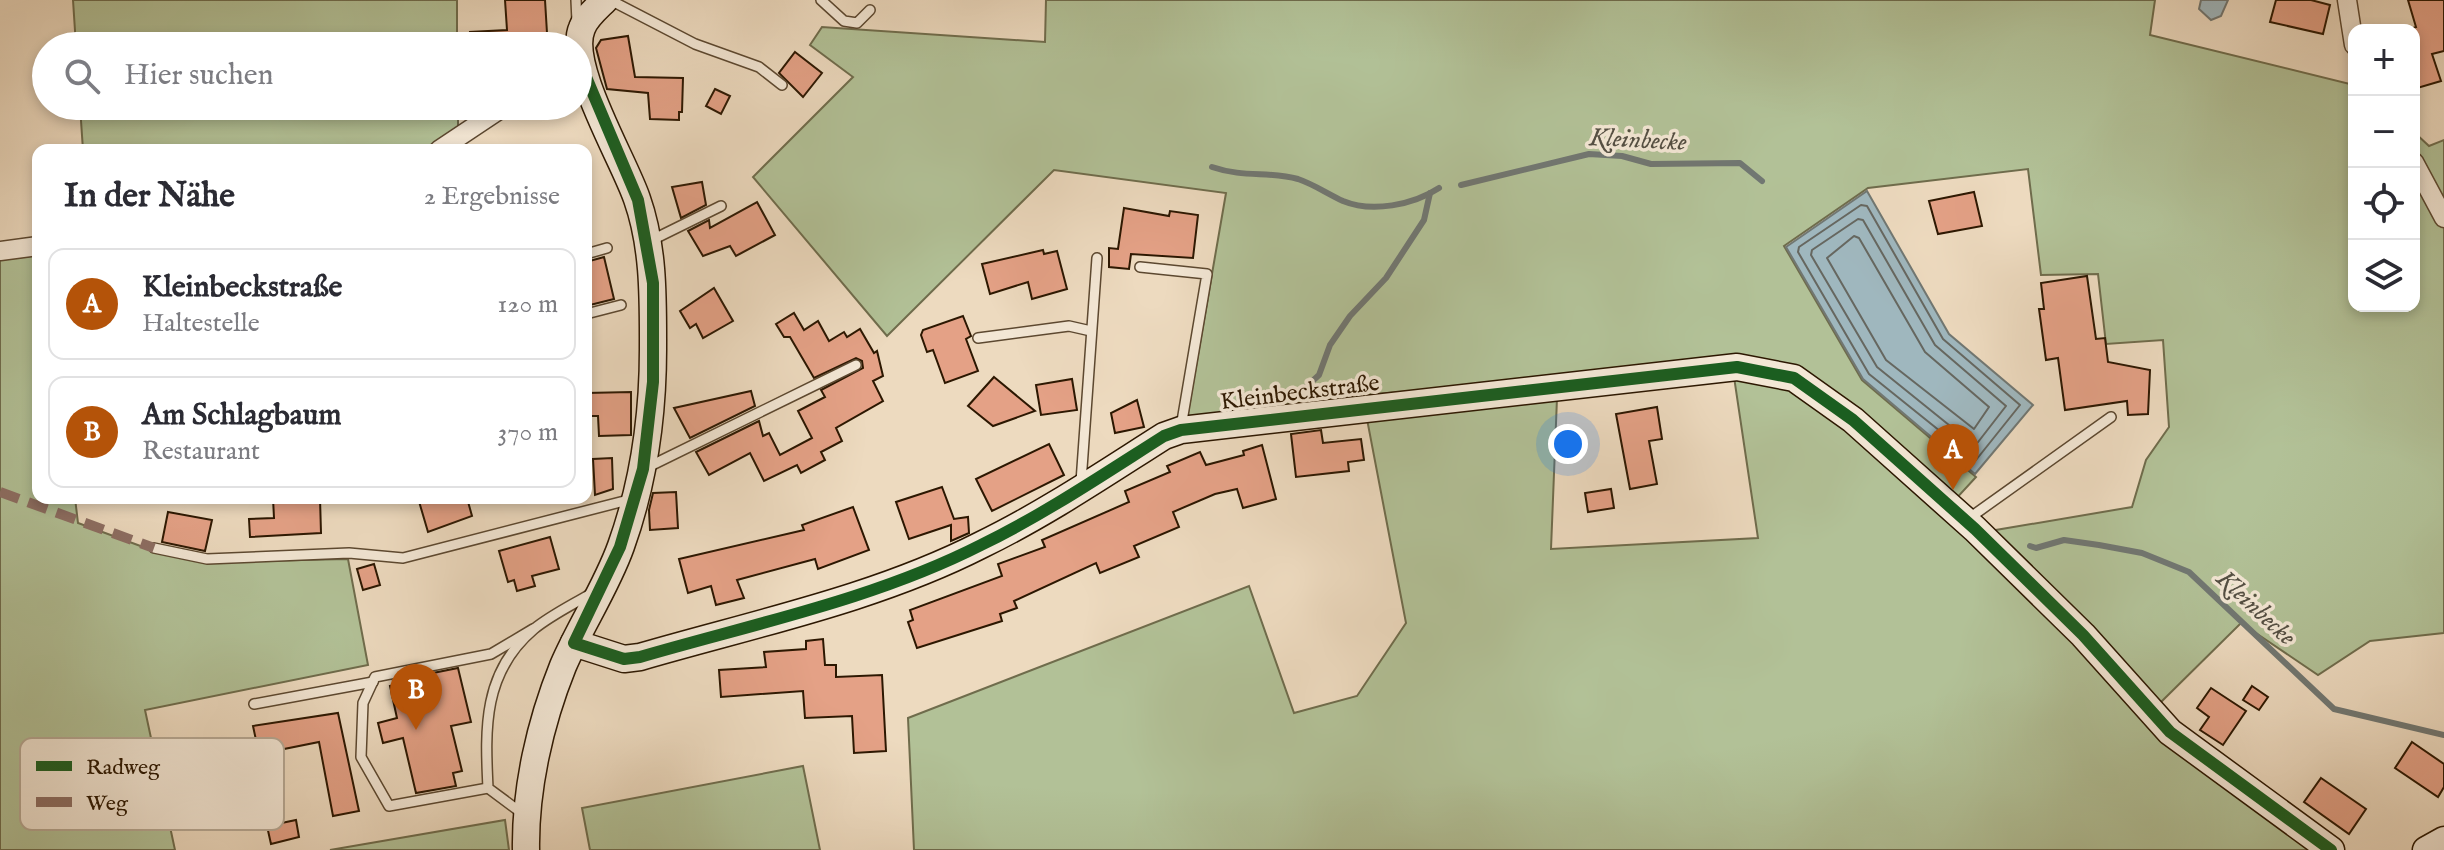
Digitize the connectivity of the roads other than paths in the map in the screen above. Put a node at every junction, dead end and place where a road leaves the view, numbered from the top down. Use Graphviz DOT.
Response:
graph roads {
  1 [pos="576,0"];
  2 [pos="607,0"];
  3 [pos="821,0"];
  4 [pos="2347,0"];
  5 [pos="870,10"];
  6 [pos="2351,24"];
  7 [pos="578,32"];
  8 [pos="581,32"];
  9 [pos="782,85"];
  10 [pos="592,94"];
  11 [pos="484,120"];
  12 [pos="448,144"];
  13 [pos="2417,168"];
  14 [pos="721,206"];
  15 [pos="2444,218"];
  16 [pos="647,243"];
  17 [pos="32,247"];
  18 [pos="607,248"];
  19 [pos="0,251"];
  20 [pos="592,252"];
  21 [pos="1097,258"];
  22 [pos="1140,267"];
  23 [pos="621,305"];
  24 [pos="592,312"];
  25 [pos="1091,331"];
  26 [pos="978,338"];
  27 [pos="856,365"];
  28 [pos="2111,417"];
  29 [pos="1181,430"];
  30 [pos="643,469"];
  31 [pos="1080,489"];
  32 [pos="635,498"];
  33 [pos="1965,521"];
  34 [pos="154,548"];
  35 [pos="602,587"];
  36 [pos="533,629"];
  37 [pos="574,643"];
  38 [pos="373,682"];
  39 [pos="254,704"];
  40 [pos="488,788"];
  41 [pos="526,816"];
  42 [pos="2444,840"];
  43 [pos="526,850"];
  44 [pos="2331,850"];
  45 [pos="2426,850"];
  1 -- 7 [label="lane"];
  2 -- 8 [label="street"];
  2 -- 9 [label="lane"];
  3 -- 5 [label="lane"];
  4 -- 6 [label="street"];
  10 -- 16 [label="street"];
  11 -- 12 [label="street"];
  13 -- 15 [label="street"];
  14 -- 16 [label="lane"];
  16 -- 30 [label="street"];
  17 -- 19 [label="street"];
  18 -- 20 [label="lane"];
  21 -- 25 [label="lane"];
  22 -- 29 [label="lane"];
  23 -- 24 [label="lane"];
  25 -- 26 [label="lane"];
  25 -- 31 [label="lane"];
  27 -- 30 [label="lane"];
  28 -- 33 [label="lane"];
  29 -- 31 [label="street, Kleinbeckstraße"];
  29 -- 33 [label="street, Kleinbeckstraße"];
  30 -- 32 [label="street"];
  31 -- 37 [label="street, Kleinbeckstraße"];
  32 -- 34 [label="lane"];
  32 -- 35 [label="street"];
  33 -- 44 [label="street, Kleinbeckstraße"];
  35 -- 36 [label="lane"];
  35 -- 37 [label="street"];
  36 -- 38 [label="lane"];
  36 -- 40 [label="lane"];
  37 -- 41 [label="street"];
  38 -- 39 [label="lane"];
  38 -- 40 [label="lane"];
  40 -- 41 [label="lane"];
  41 -- 43 [label="street"];
  42 -- 45 [label="street"];
}
